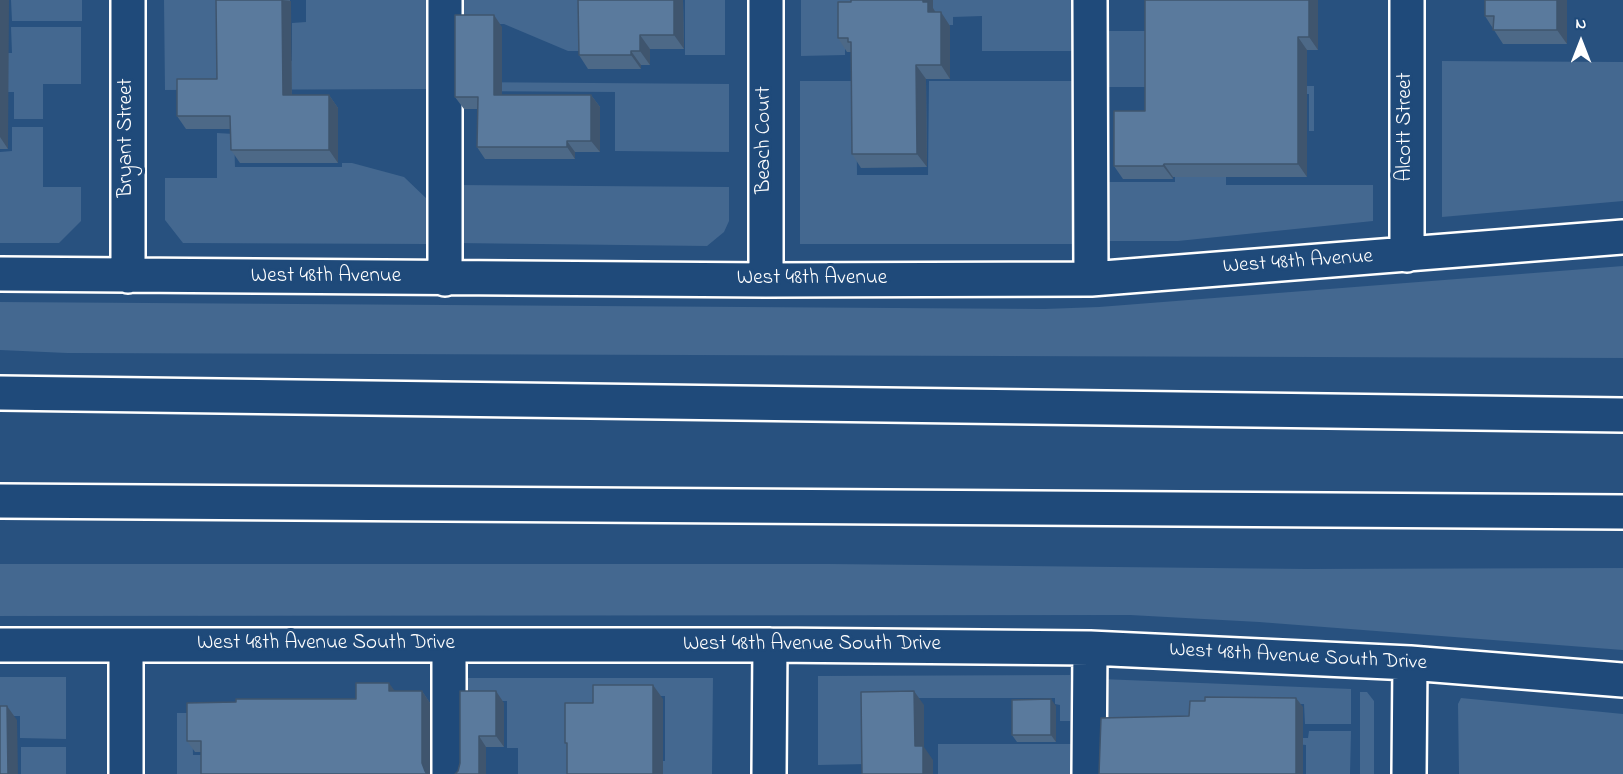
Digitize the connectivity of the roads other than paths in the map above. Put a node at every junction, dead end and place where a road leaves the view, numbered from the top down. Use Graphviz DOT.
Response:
graph roads {
  1 [pos="128,0"];
  2 [pos="445,0"];
  3 [pos="766,0"];
  4 [pos="1090,0"];
  5 [pos="1407,0"];
  6 [pos="1623,237"];
  7 [pos="1407,255"];
  8 [pos="0,274"];
  9 [pos="128,276"];
  10 [pos="445,279"];
  11 [pos="1091,279"];
  12 [pos="766,280"];
  13 [pos="0,393"];
  14 [pos="1623,415"];
  15 [pos="0,501"];
  16 [pos="1623,512"];
  17 [pos="0,645"];
  18 [pos="126,645"];
  19 [pos="449,645"];
  20 [pos="770,645"];
  21 [pos="1090,648"];
  22 [pos="1410,663"];
  23 [pos="1623,680"];
  24 [pos="126,774"];
  25 [pos="449,774"];
  26 [pos="769,774"];
  27 [pos="1089,774"];
  28 [pos="1409,774"];
  1 -- 9 [label="main road, Bryant Street"];
  2 -- 10 [label="main road"];
  3 -- 12 [label="main road, Beach Court"];
  4 -- 11 [label="main road"];
  5 -- 7 [label="main road, Alcott Street"];
  6 -- 7 [label="main road, West 48th Avenue"];
  7 -- 11 [label="main road, West 48th Avenue"];
  8 -- 9 [label="main road, West 48th Avenue"];
  9 -- 10 [label="main road, West 48th Avenue"];
  10 -- 12 [label="main road, West 48th Avenue"];
  11 -- 12 [label="main road, West 48th Avenue"];
  13 -- 14 [label="main road"];
  15 -- 16 [label="main road"];
  17 -- 18 [label="main road, West 48th Avenue South Drive"];
  18 -- 19 [label="main road, West 48th Avenue South Drive"];
  18 -- 24 [label="main road"];
  19 -- 20 [label="main road, West 48th Avenue South Drive"];
  19 -- 25 [label="main road"];
  20 -- 21 [label="main road, West 48th Avenue South Drive"];
  20 -- 26 [label="main road"];
  21 -- 22 [label="main road, West 48th Avenue South Drive"];
  21 -- 27 [label="main road"];
  22 -- 23 [label="main road, West 48th Avenue South Drive"];
  22 -- 28 [label="main road"];
}
